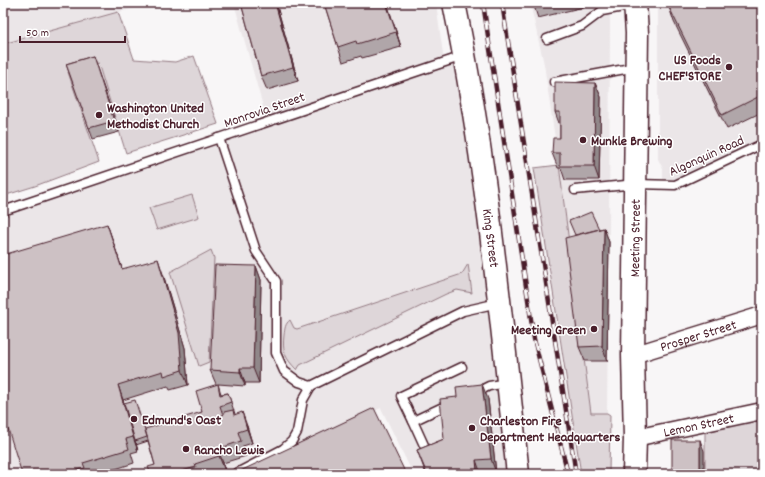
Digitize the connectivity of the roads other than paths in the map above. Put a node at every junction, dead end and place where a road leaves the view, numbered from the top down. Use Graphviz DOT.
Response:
graph roads {
  1 [pos="454,3"];
  2 [pos="635,4"];
  3 [pos="546,39"];
  4 [pos="465,55"];
  5 [pos="637,67"];
  6 [pos="554,82"];
  7 [pos="219,138"];
  8 [pos="762,144"];
  9 [pos="636,184"];
  10 [pos="575,190"];
  11 [pos="3,211"];
  12 [pos="499,302"];
  13 [pos="762,315"];
  14 [pos="633,355"];
  15 [pos="462,368"];
  16 [pos="508,383"];
  17 [pos="311,386"];
  18 [pos="468,396"];
  19 [pos="455,402"];
  20 [pos="762,411"];
  21 [pos="413,421"];
  22 [pos="635,438"];
  23 [pos="428,454"];
  24 [pos="235,474"];
  25 [pos="518,474"];
  26 [pos="634,474"];
  1 -- 4 [label="main road, King Street"];
  2 -- 3 [label="lane"];
  2 -- 5 [label="main road, Meeting Street"];
  4 -- 7 [label="lane, Monrovia Street"];
  4 -- 12 [label="main road, King Street"];
  5 -- 6 [label="lane"];
  5 -- 9 [label="main road, Meeting Street"];
  7 -- 11 [label="lane, Monrovia Street"];
  7 -- 17 [label="lane"];
  8 -- 9 [label="lane, Algonquin Road"];
  9 -- 10 [label="lane, Algonquin Road"];
  9 -- 14 [label="main road, Meeting Street"];
  12 -- 16 [label="main road, King Street"];
  12 -- 17 [label="lane"];
  13 -- 14 [label="street, Prosper Street"];
  14 -- 22 [label="main road, Meeting Street"];
  15 -- 21 [label="lane"];
  16 -- 18 [label="lane"];
  16 -- 25 [label="main road, King Street"];
  17 -- 24 [label="lane"];
  19 -- 21 [label="lane"];
  20 -- 22 [label="street, Lemon Street"];
  21 -- 23 [label="lane"];
  22 -- 26 [label="main road, Meeting Street"];
}
